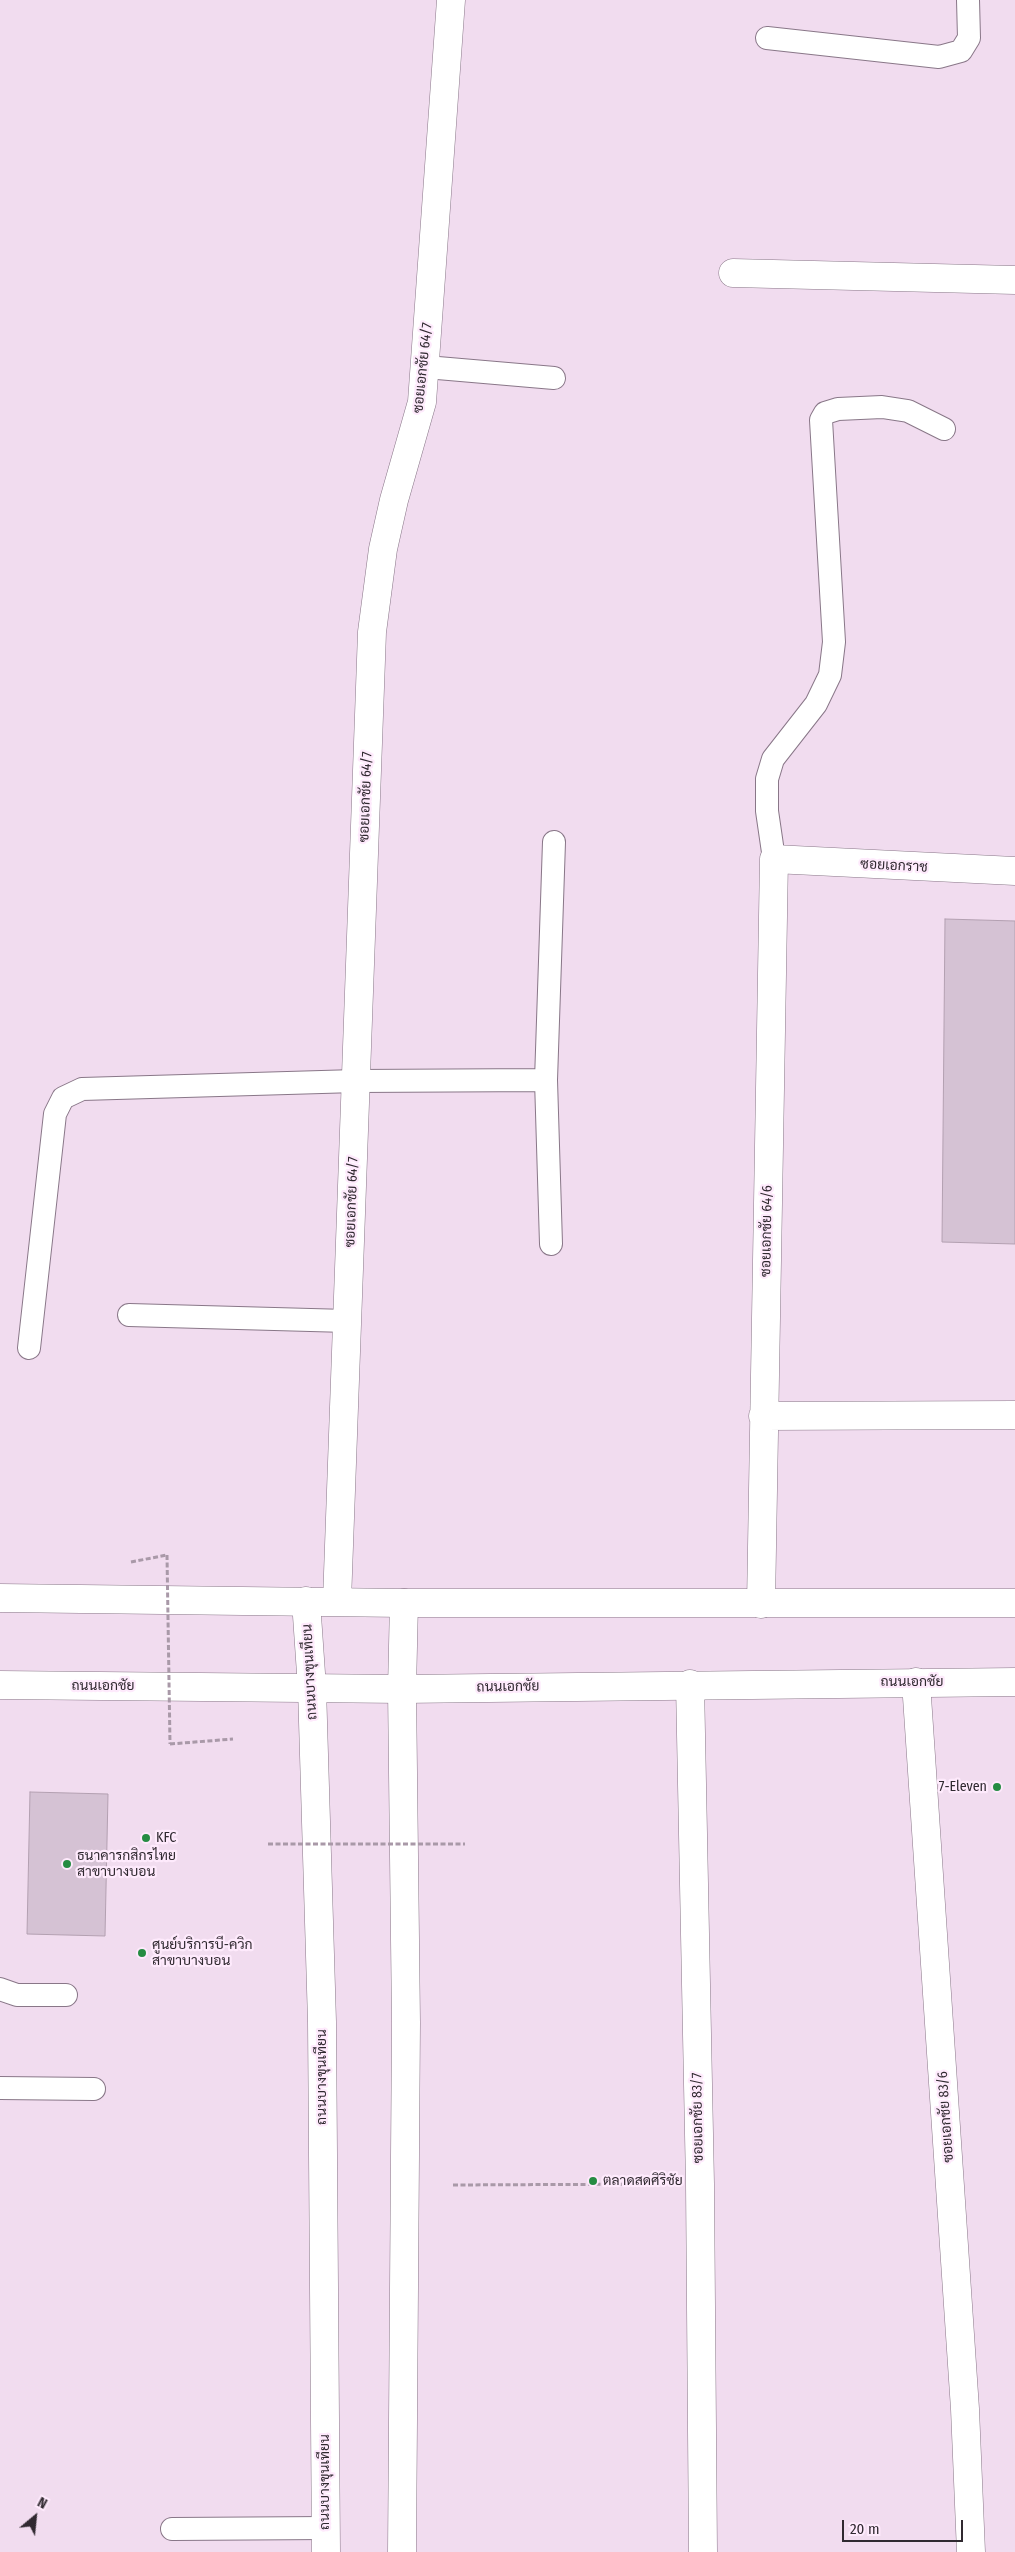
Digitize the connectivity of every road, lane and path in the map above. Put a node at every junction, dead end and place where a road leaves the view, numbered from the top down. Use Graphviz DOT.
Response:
graph roads {
  1 [pos="451,0"];
  2 [pos="968,0"];
  3 [pos="766,38"];
  4 [pos="734,273"];
  5 [pos="1015,280"];
  6 [pos="426,367"];
  7 [pos="554,378"];
  8 [pos="944,429"];
  9 [pos="554,842"];
  10 [pos="774,859"];
  11 [pos="1015,871"];
  12 [pos="546,1080"];
  13 [pos="356,1081"];
  14 [pos="550,1244"];
  15 [pos="129,1316"];
  16 [pos="347,1321"];
  17 [pos="29,1348"];
  18 [pos="1015,1415"];
  19 [pos="763,1416"];
  20 [pos="167,1555"];
  21 [pos="0,1598"];
  22 [pos="337,1601"];
  23 [pos="306,1602"];
  24 [pos="404,1603"];
  25 [pos="1015,1603"];
  26 [pos="762,1604"];
  27 [pos="916,1682"];
  28 [pos="1015,1682"];
  29 [pos="690,1684"];
  30 [pos="0,1685"];
  31 [pos="312,1688"];
  32 [pos="402,1689"];
  33 [pos="233,1739"];
  34 [pos="268,1844"];
  35 [pos="465,1844"];
  36 [pos="0,1990"];
  37 [pos="66,1995"];
  38 [pos="0,2088"];
  39 [pos="94,2089"];
  40 [pos="700,2184"];
  41 [pos="453,2185"];
  42 [pos="172,2529"];
  43 [pos="326,2540"];
  44 [pos="402,2552"];
  45 [pos="703,2552"];
  46 [pos="971,2552"];
  1 -- 6 [label="street, ซอยเอกชัย 64/7"];
  2 -- 3 [label="lane"];
  4 -- 5 [label="street"];
  6 -- 7 [label="lane"];
  6 -- 13 [label="street, ซอยเอกชัย 64/7"];
  8 -- 10 [label="lane"];
  9 -- 12 [label="lane"];
  10 -- 11 [label="street, ซอยเอกราช"];
  10 -- 19 [label="street, ซอยเอกชัย 64/6"];
  12 -- 13 [label="lane"];
  12 -- 14 [label="lane"];
  13 -- 16 [label="street, ซอยเอกชัย 64/7"];
  13 -- 17 [label="lane"];
  15 -- 16 [label="lane"];
  16 -- 22 [label="street, ซอยเอกชัย 64/7"];
  18 -- 19 [label="street"];
  19 -- 26 [label="street, ซอยเอกชัย 64/6"];
  20 -- 33 [label="path, bridge"];
  21 -- 23 [label="street"];
  22 -- 23 [label="street"];
  22 -- 24 [label="street"];
  23 -- 31 [label="street, ถนนบางขุนเทียน"];
  24 -- 26 [label="street"];
  24 -- 32 [label="street"];
  25 -- 26 [label="street"];
  27 -- 28 [label="street, ถนนเอกชัย"];
  27 -- 29 [label="street, ถนนเอกชัย"];
  27 -- 46 [label="street, ซอยเอกชัย 83/6"];
  29 -- 32 [label="street, ถนนเอกชัย"];
  29 -- 40 [label="street, ซอยเอกชัย 83/7"];
  30 -- 31 [label="street, ถนนเอกชัย"];
  31 -- 32 [label="street, ถนนเอกชัย"];
  31 -- 43 [label="street, ถนนบางขุนเทียน"];
  32 -- 44 [label="street"];
  34 -- 35 [label="path, bridge"];
  36 -- 37 [label="lane"];
  38 -- 39 [label="lane"];
  40 -- 41 [label="path"];
  40 -- 45 [label="street, ซอยเอกชัย 83/7"];
  42 -- 43 [label="lane"];
}
